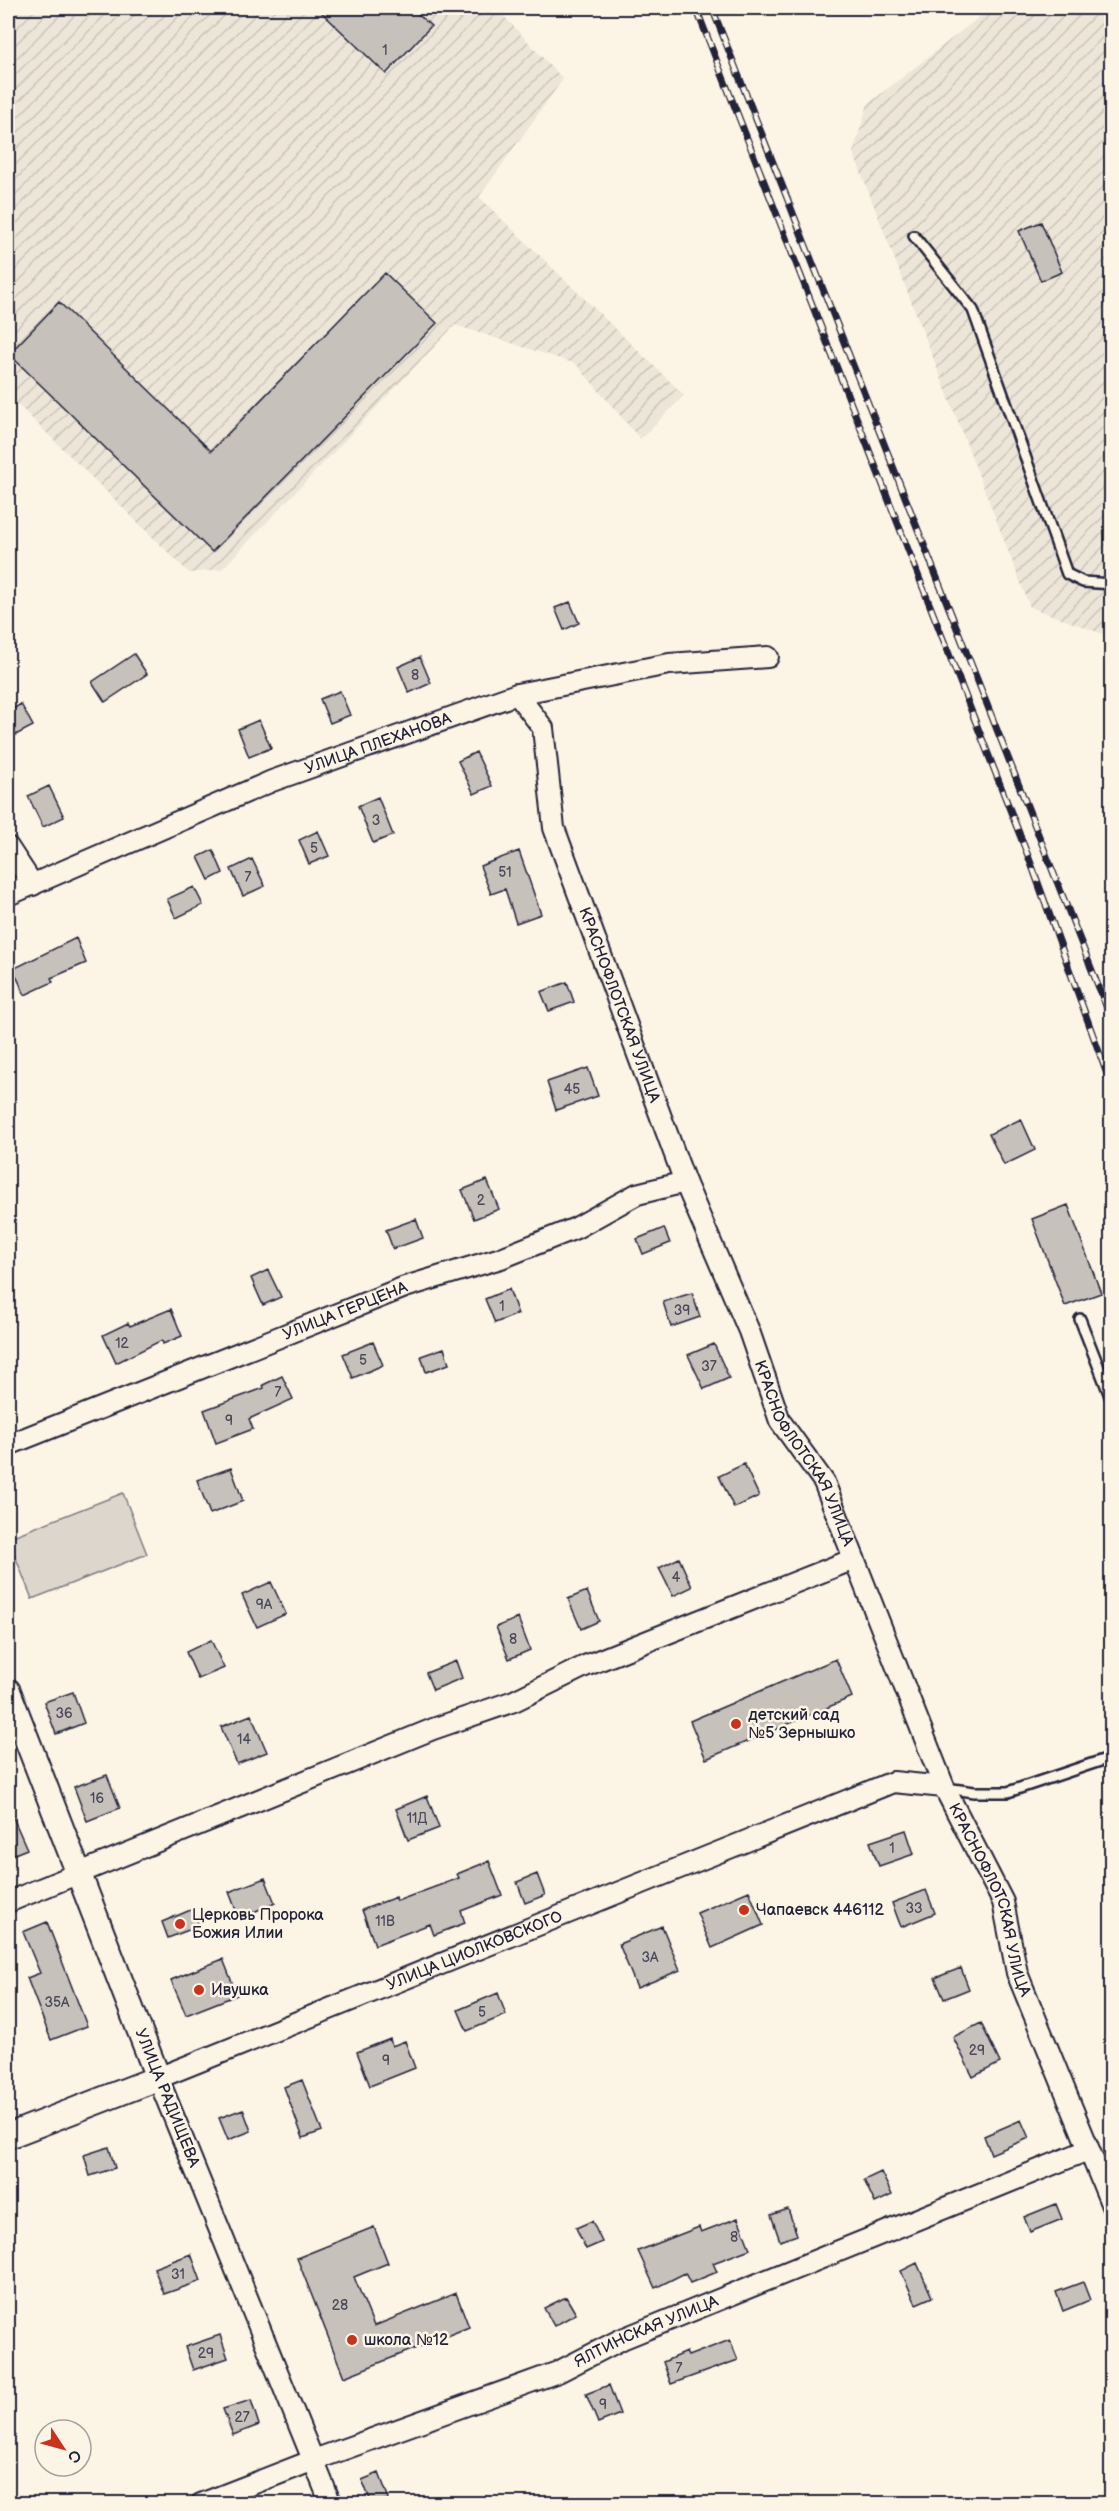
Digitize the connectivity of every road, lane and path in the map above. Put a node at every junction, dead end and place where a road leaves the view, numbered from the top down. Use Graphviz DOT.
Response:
graph roads {
  1 [pos="914,236"];
  2 [pos="1112,584"];
  3 [pos="768,657"];
  4 [pos="517,694"];
  5 [pos="8,847"];
  6 [pos="33,885"];
  7 [pos="8,895"];
  8 [pos="685,1182"];
  9 [pos="1080,1319"];
  10 [pos="1112,1401"];
  11 [pos="8,1445"];
  12 [pos="854,1559"];
  13 [pos="8,1691"];
  14 [pos="1112,1757"];
  15 [pos="944,1787"];
  16 [pos="78,1872"];
  17 [pos="8,1902"];
  18 [pos="158,2078"];
  19 [pos="8,2136"];
  20 [pos="1088,2150"];
  21 [pos="1112,2206"];
  22 [pos="314,2460"];
  23 [pos="201,2504"];
  24 [pos="331,2504"];
  1 -- 2 [label="lane"];
  3 -- 4 [label="street, УЛИЦА ПЛЕХАНОВА"];
  4 -- 6 [label="street, УЛИЦА ПЛЕХАНОВА"];
  4 -- 8 [label="street, КРАСНОФЛОТСКАЯ УЛИЦА"];
  5 -- 6 [label="street"];
  6 -- 7 [label="street, УЛИЦА ПЛЕХАНОВА"];
  8 -- 11 [label="street, УЛИЦА ГЕРЦЕНА"];
  8 -- 12 [label="street, КРАСНОФЛОТСКАЯ УЛИЦА"];
  9 -- 10 [label="lane"];
  12 -- 15 [label="street, КРАСНОФЛОТСКАЯ УЛИЦА"];
  12 -- 16 [label="street"];
  13 -- 16 [label="street, УЛИЦА РАДИЩЕВА"];
  14 -- 15 [label="lane"];
  15 -- 18 [label="street, УЛИЦА ЦИОЛКОВСКОГО"];
  15 -- 20 [label="street, КРАСНОФЛОТСКАЯ УЛИЦА"];
  16 -- 17 [label="street"];
  16 -- 18 [label="street, УЛИЦА РАДИЩЕВА"];
  18 -- 19 [label="street, УЛИЦА ЦИОЛКОВСКОГО"];
  18 -- 22 [label="street, УЛИЦА РАДИЩЕВА"];
  20 -- 21 [label="street, КРАСНОФЛОТСКАЯ УЛИЦА"];
  20 -- 22 [label="street, ЯЛТИНСКАЯ УЛИЦА"];
  22 -- 23 [label="street, ЯЛТИНСКАЯ УЛИЦА"];
  22 -- 24 [label="street, УЛИЦА РАДИЩЕВА"];
}
